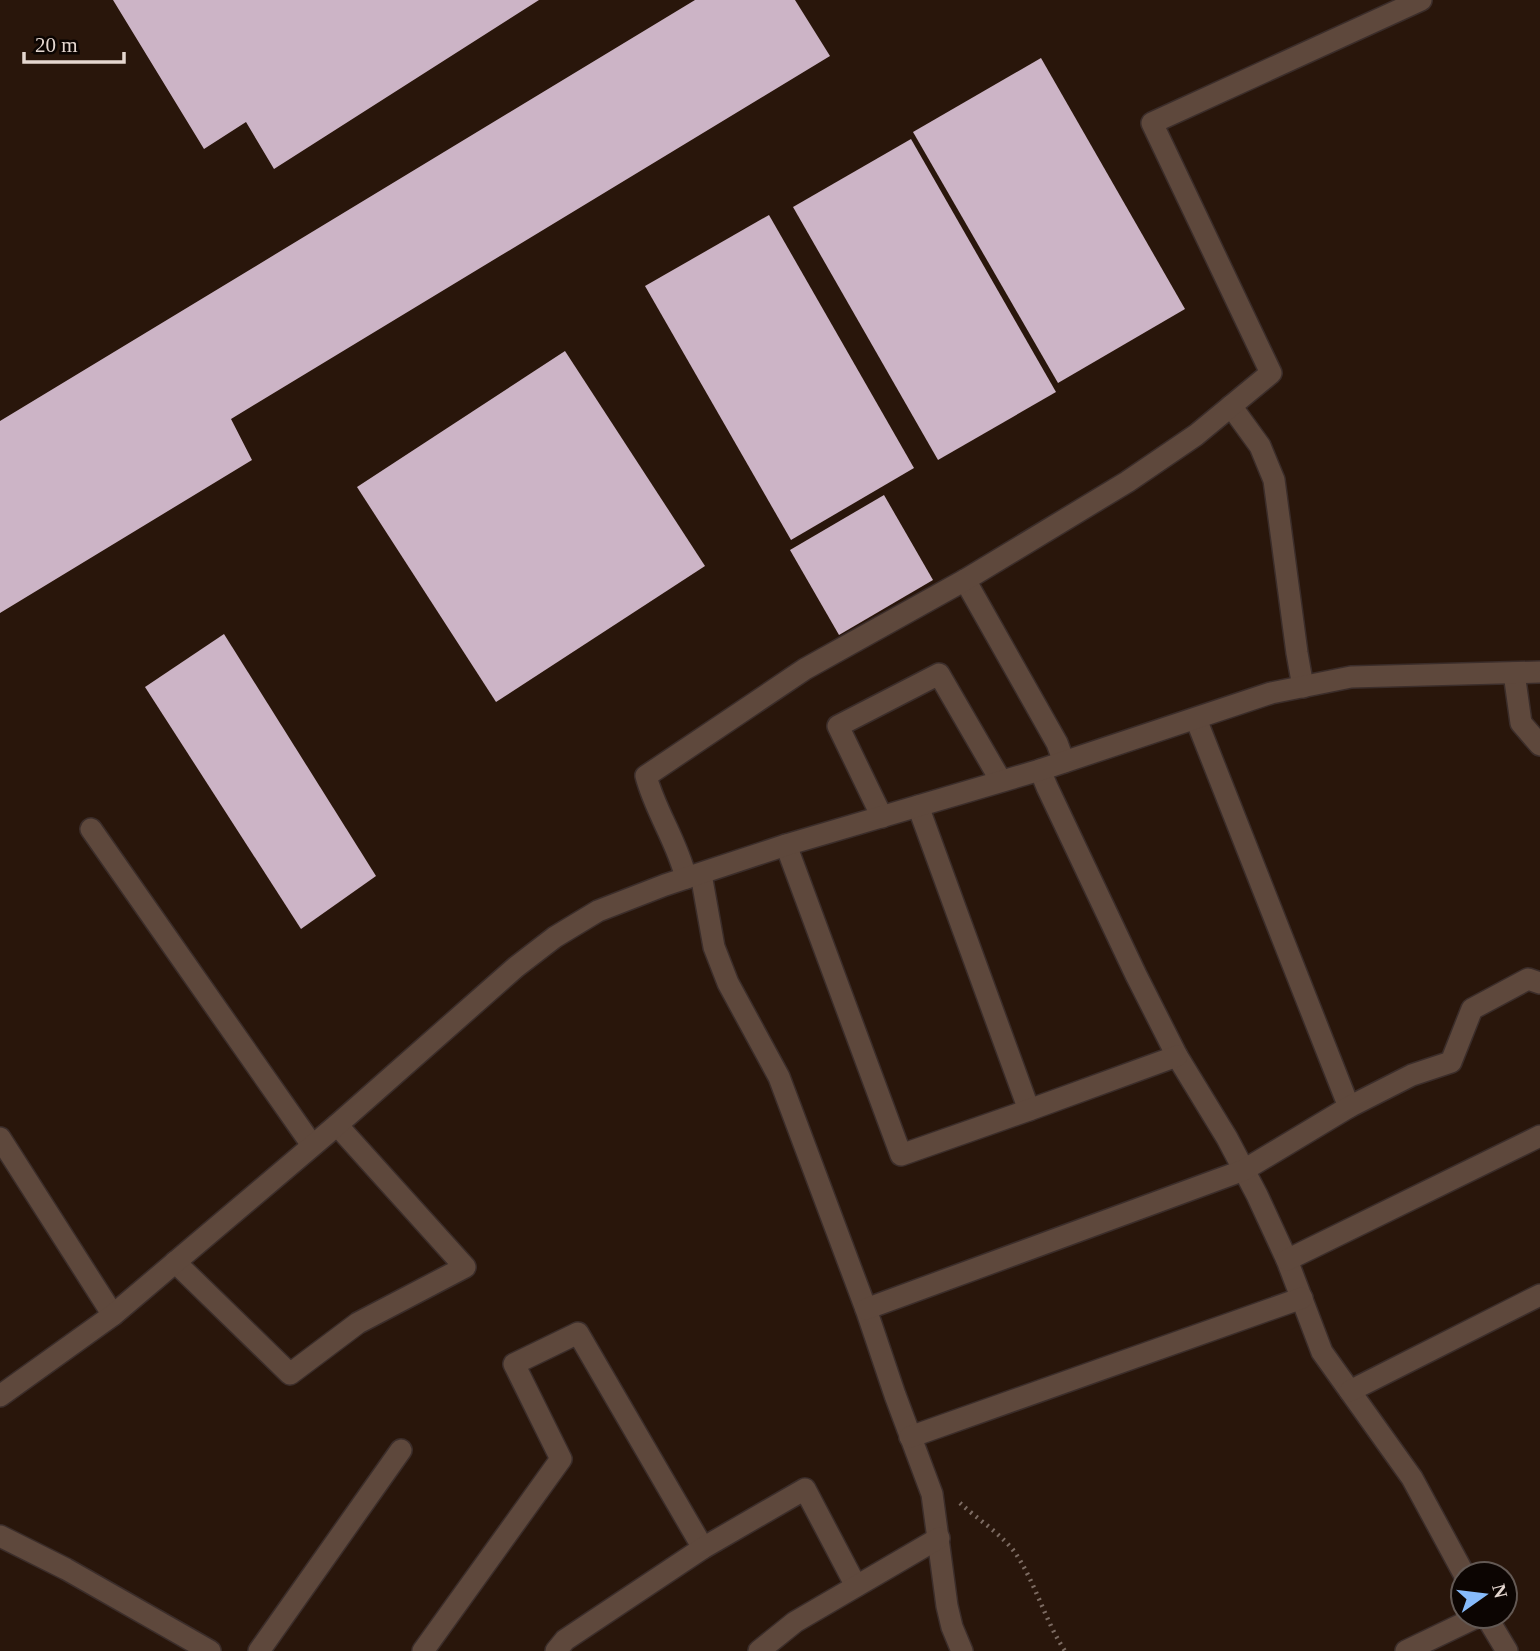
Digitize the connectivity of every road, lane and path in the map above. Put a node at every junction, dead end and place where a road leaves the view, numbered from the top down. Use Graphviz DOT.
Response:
graph roads {
  1 [pos="1421,0"];
  2 [pos="1231,406"];
  3 [pos="965,580"];
  4 [pos="1540,672"];
  5 [pos="1514,673"];
  6 [pos="1303,687"];
  7 [pos="1196,719"];
  8 [pos="1540,745"];
  9 [pos="1064,762"];
  10 [pos="1040,770"];
  11 [pos="1001,781"];
  12 [pos="918,806"];
  13 [pos="882,817"];
  14 [pos="91,829"];
  15 [pos="786,845"];
  16 [pos="694,876"];
  17 [pos="1540,983"];
  18 [pos="1177,1056"];
  19 [pos="1349,1107"];
  20 [pos="1029,1110"];
  21 [pos="337,1125"];
  22 [pos="1540,1136"];
  23 [pos="0,1138"];
  24 [pos="312,1145"];
  25 [pos="1244,1170"];
  26 [pos="1287,1260"];
  27 [pos="175,1262"];
  28 [pos="1540,1295"];
  29 [pos="1302,1298"];
  30 [pos="866,1309"];
  31 [pos="113,1315"];
  32 [pos="2,1388"];
  33 [pos="1350,1391"];
  34 [pos="910,1437"];
  35 [pos="401,1450"];
  36 [pos="959,1502"];
  37 [pos="0,1536"];
  38 [pos="939,1538"];
  39 [pos="703,1548"];
  40 [pos="1456,1560"];
  41 [pos="856,1586"];
  42 [pos="1450,1630"];
  43 [pos="1494,1630"];
  44 [pos="210,1651"];
  45 [pos="259,1651"];
  46 [pos="423,1651"];
  47 [pos="556,1651"];
  48 [pos="759,1651"];
  49 [pos="962,1651"];
  50 [pos="1065,1651"];
  51 [pos="1406,1651"];
  52 [pos="1507,1651"];
  1 -- 2 [label="street"];
  2 -- 3 [label="street"];
  2 -- 6 [label="street"];
  3 -- 9 [label="street"];
  3 -- 16 [label="street"];
  4 -- 5 [label="street"];
  5 -- 6 [label="street"];
  5 -- 8 [label="street"];
  6 -- 7 [label="street"];
  7 -- 9 [label="street"];
  7 -- 19 [label="street"];
  9 -- 10 [label="street"];
  10 -- 11 [label="street"];
  10 -- 18 [label="street"];
  11 -- 12 [label="street"];
  11 -- 13 [label="street"];
  12 -- 13 [label="street"];
  12 -- 20 [label="street"];
  13 -- 15 [label="street"];
  14 -- 24 [label="street"];
  15 -- 16 [label="street"];
  15 -- 20 [label="street"];
  16 -- 21 [label="street"];
  16 -- 30 [label="street"];
  17 -- 19 [label="street"];
  18 -- 20 [label="street"];
  18 -- 25 [label="street"];
  19 -- 25 [label="street"];
  21 -- 24 [label="street"];
  21 -- 27 [label="street"];
  22 -- 26 [label="street"];
  23 -- 31 [label="street"];
  24 -- 27 [label="street"];
  25 -- 26 [label="street"];
  25 -- 30 [label="street"];
  26 -- 29 [label="street"];
  27 -- 31 [label="street"];
  28 -- 33 [label="street"];
  29 -- 33 [label="street"];
  29 -- 34 [label="street"];
  30 -- 34 [label="street"];
  31 -- 32 [label="street"];
  33 -- 40 [label="street"];
  34 -- 38 [label="street"];
  35 -- 45 [label="street"];
  36 -- 50 [label="path"];
  37 -- 44 [label="street"];
  38 -- 41 [label="street"];
  38 -- 49 [label="street"];
  39 -- 41 [label="street"];
  39 -- 46 [label="street"];
  39 -- 47 [label="street"];
  41 -- 48 [label="street"];
  42 -- 51 [label="street"];
  43 -- 52 [label="street"];
}
